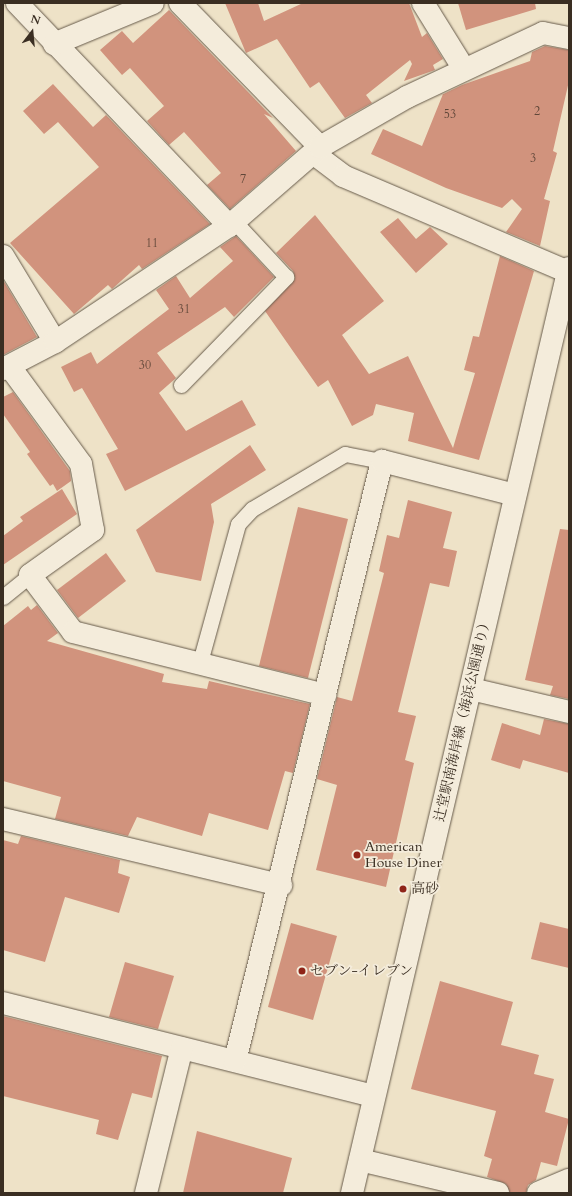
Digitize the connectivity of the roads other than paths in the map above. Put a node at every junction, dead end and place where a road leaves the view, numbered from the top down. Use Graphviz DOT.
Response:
graph roads {
  1 [pos="17,3"];
  2 [pos="153,3"];
  3 [pos="180,3"];
  4 [pos="423,3"];
  5 [pos="569,38"];
  6 [pos="54,44"];
  7 [pos="464,69"];
  8 [pos="316,150"];
  9 [pos="232,223"];
  10 [pos="3,256"];
  11 [pos="568,270"];
  12 [pos="55,342"];
  13 [pos="6,368"];
  14 [pos="181,385"];
  15 [pos="382,461"];
  16 [pos="515,495"];
  17 [pos="30,575"];
  18 [pos="3,597"];
  19 [pos="200,662"];
  20 [pos="471,689"];
  21 [pos="325,695"];
  22 [pos="569,712"];
  23 [pos="3,819"];
  24 [pos="281,885"];
  25 [pos="3,1003"];
  26 [pos="182,1048"];
  27 [pos="236,1062"];
  28 [pos="374,1096"];
  29 [pos="360,1160"];
  30 [pos="569,1180"];
  31 [pos="146,1193"];
  32 [pos="352,1193"];
  33 [pos="498,1193"];
  34 [pos="538,1193"];
  1 -- 6 [label="street"];
  2 -- 6 [label="street"];
  3 -- 8 [label="street"];
  4 -- 7 [label="street"];
  5 -- 7 [label="street"];
  6 -- 9 [label="street"];
  7 -- 8 [label="street"];
  8 -- 9 [label="street"];
  8 -- 11 [label="street"];
  9 -- 12 [label="street"];
  9 -- 14 [label="lane"];
  10 -- 12 [label="street"];
  11 -- 16 [label="street, 辻堂駅南海岸線（海浜公園通り）"];
  12 -- 13 [label="street"];
  13 -- 17 [label="street"];
  15 -- 16 [label="street"];
  15 -- 19 [label="lane"];
  15 -- 21 [label="street"];
  16 -- 20 [label="street, 辻堂駅南海岸線（海浜公園通り）"];
  17 -- 18 [label="lane"];
  17 -- 19 [label="street"];
  19 -- 21 [label="street"];
  20 -- 22 [label="street"];
  20 -- 28 [label="street, 辻堂駅南海岸線（海浜公園通り）"];
  21 -- 24 [label="street"];
  23 -- 24 [label="street"];
  24 -- 27 [label="street"];
  25 -- 26 [label="street"];
  26 -- 27 [label="street"];
  26 -- 31 [label="street"];
  27 -- 28 [label="street"];
  28 -- 29 [label="street, 辻堂駅南海岸線（海浜公園通り）"];
  29 -- 32 [label="street, 辻堂駅南海岸線（海浜公園通り）"];
  29 -- 33 [label="street"];
  30 -- 34 [label="street"];
}
